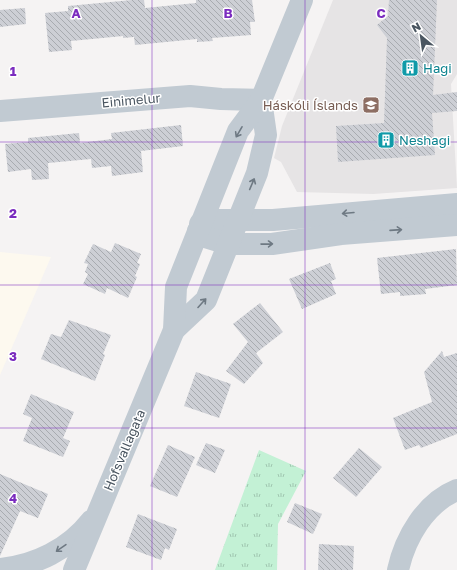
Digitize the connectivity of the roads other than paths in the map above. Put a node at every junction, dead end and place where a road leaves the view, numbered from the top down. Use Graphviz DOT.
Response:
graph roads {
  1 [pos="302,0"];
  2 [pos="261,100"];
  3 [pos="0,111"];
  4 [pos="457,204"];
  5 [pos="237,220"];
  6 [pos="457,225"];
  7 [pos="199,227"];
  8 [pos="228,244"];
  9 [pos="174,330"];
  10 [pos="457,490"];
  11 [pos="99,511"];
  12 [pos="0,569"];
  13 [pos="74,570"];
  14 [pos="398,570"];
  1 -- 2 [label="street, Hofsvallagata"];
  2 -- 3 [label="street, Einimelur"];
  5 -- 2 [label="street, Hofsvallagata, one-way"];
  2 -- 7 [label="street, Hofsvallagata, one-way"];
  4 -- 5 [label="street, one-way"];
  5 -- 7 [label="street"];
  5 -- 8 [label="street, Hofsvallagata"];
  8 -- 6 [label="street, one-way"];
  7 -- 8 [label="street"];
  7 -- 9 [label="street, Hofsvallagata"];
  9 -- 8 [label="street, Hofsvallagata, one-way"];
  9 -- 11 [label="street, Hofsvallagata"];
  10 -- 14 [label="street"];
  11 -- 12 [label="street, one-way"];
  11 -- 13 [label="street, Hofsvallagata"];
}
